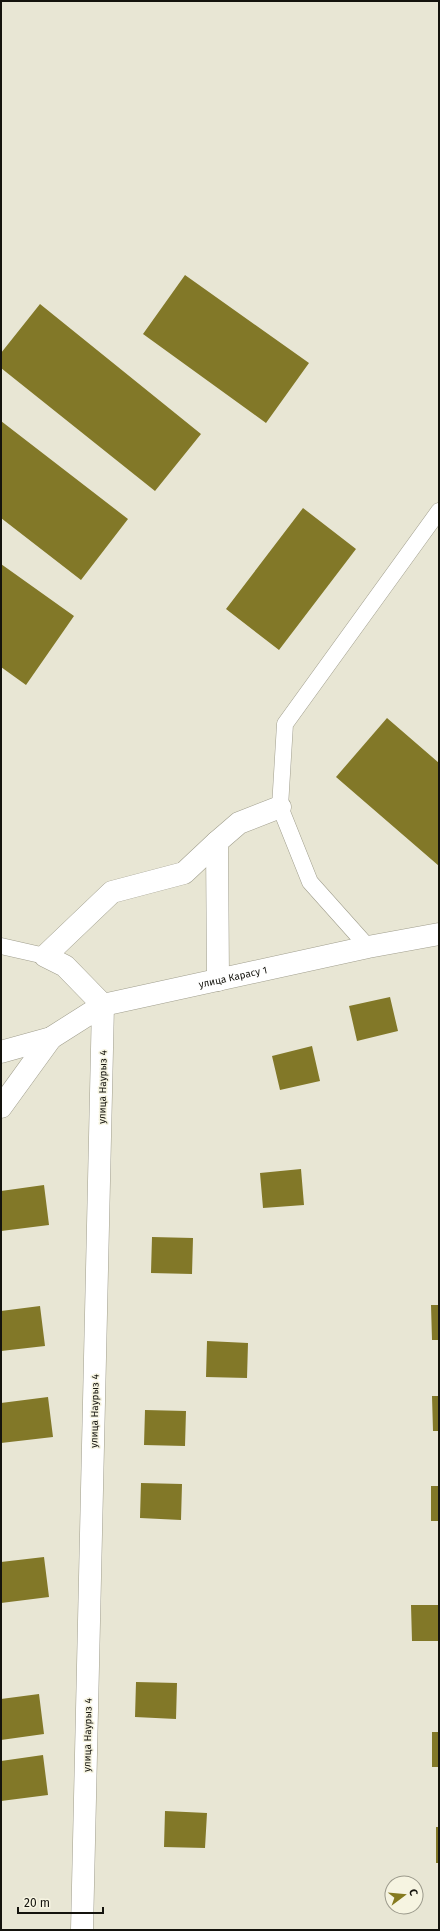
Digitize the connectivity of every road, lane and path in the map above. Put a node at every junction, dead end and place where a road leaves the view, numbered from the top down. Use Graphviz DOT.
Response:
graph roads {
  1 [pos="439,511"];
  2 [pos="280,807"];
  3 [pos="218,842"];
  4 [pos="439,934"];
  5 [pos="1,946"];
  6 [pos="368,947"];
  7 [pos="44,956"];
  8 [pos="218,980"];
  9 [pos="103,1005"];
  10 [pos="51,1038"];
  11 [pos="1,1052"];
  12 [pos="1,1108"];
  13 [pos="82,1930"];
  1 -- 2 [label="lane"];
  2 -- 3 [label="street"];
  2 -- 6 [label="lane"];
  3 -- 7 [label="street"];
  3 -- 8 [label="street"];
  4 -- 6 [label="street, улица Карасу 1"];
  5 -- 7 [label="lane"];
  6 -- 8 [label="street, улица Карасу 1"];
  7 -- 9 [label="street"];
  8 -- 9 [label="street, улица Карасу 1"];
  9 -- 10 [label="street"];
  9 -- 13 [label="street, улица Наурыз 4"];
  10 -- 11 [label="street"];
  10 -- 12 [label="street"];
}
